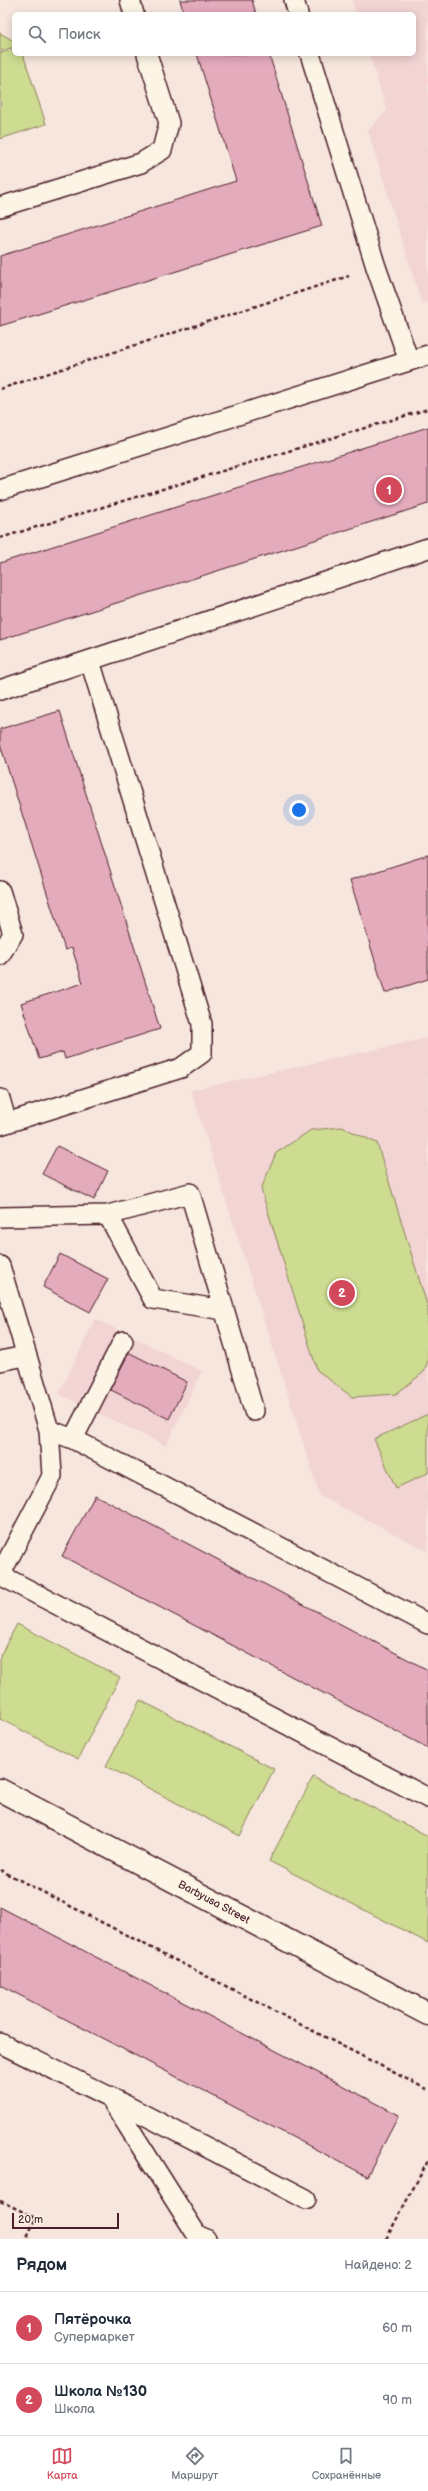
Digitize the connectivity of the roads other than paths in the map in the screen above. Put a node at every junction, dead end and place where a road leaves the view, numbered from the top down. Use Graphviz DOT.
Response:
graph roads {
  1 [pos="130,0"];
  2 [pos="294,0"];
  3 [pos="133,12"];
  4 [pos="297,12"];
  5 [pos="148,56"];
  6 [pos="311,56"];
  7 [pos="0,207"];
  8 [pos="428,355"];
  9 [pos="408,361"];
  10 [pos="0,490"];
  11 [pos="428,548"];
  12 [pos="90,661"];
  13 [pos="0,690"];
  14 [pos="0,891"];
  15 [pos="0,955"];
  16 [pos="0,1099"];
  17 [pos="4,1124"];
  18 [pos="108,1215"];
  19 [pos="0,1217"];
  20 [pos="1,1276"];
  21 [pos="224,1310"];
  22 [pos="123,1341"];
  23 [pos="25,1356"];
  24 [pos="0,1361"];
  25 [pos="254,1411"];
  26 [pos="49,1430"];
  27 [pos="73,1439"];
  28 [pos="0,1575"];
  29 [pos="428,1624"];
  30 [pos="0,1790"];
  31 [pos="428,1798"];
  32 [pos="428,2014"];
  33 [pos="0,2043"];
  34 [pos="108,2096"];
  35 [pos="306,2199"];
  36 [pos="199,2238"];
  1 -- 3 [label="lane"];
  2 -- 4 [label="lane"];
  5 -- 7 [label="lane"];
  6 -- 9 [label="lane"];
  8 -- 9 [label="lane"];
  9 -- 10 [label="lane"];
  11 -- 12 [label="lane"];
  12 -- 13 [label="lane"];
  12 -- 17 [label="lane"];
  14 -- 15 [label="lane"];
  16 -- 17 [label="lane"];
  18 -- 19 [label="lane"];
  18 -- 21 [label="lane"];
  18 -- 21 [label="lane"];
  20 -- 23 [label="lane"];
  21 -- 25 [label="lane"];
  22 -- 27 [label="lane"];
  23 -- 24 [label="lane"];
  23 -- 26 [label="lane"];
  26 -- 27 [label="lane"];
  26 -- 28 [label="lane"];
  27 -- 29 [label="lane"];
  28 -- 31 [label="lane"];
  30 -- 32 [label="street, Barbyusa Street"];
  33 -- 34 [label="lane"];
  34 -- 35 [label="lane"];
  34 -- 36 [label="lane"];
}
